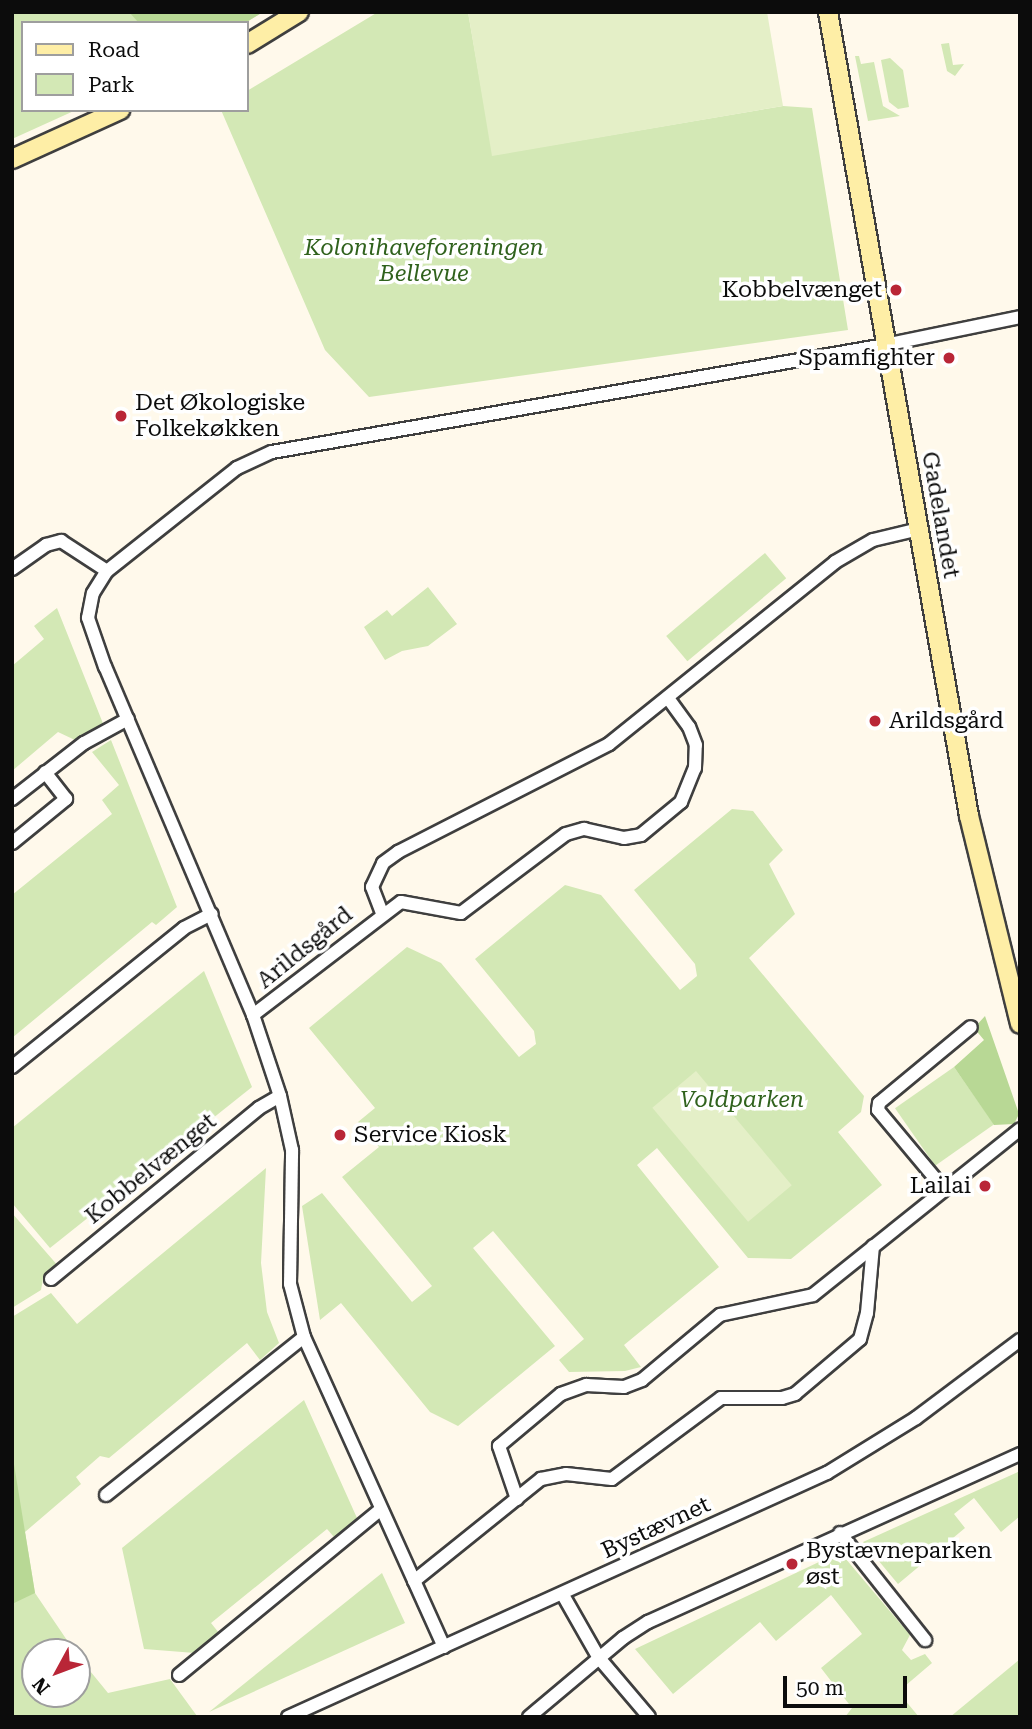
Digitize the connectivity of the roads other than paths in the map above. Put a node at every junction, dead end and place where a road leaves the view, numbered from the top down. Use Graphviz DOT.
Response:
graph roads {
  1 [pos="299,12"];
  2 [pos="828,12"];
  3 [pos="248,43"];
  4 [pos="116,112"];
  5 [pos="12,159"];
  6 [pos="1020,317"];
  7 [pos="886,345"];
  8 [pos="919,529"];
  9 [pos="12,569"];
  10 [pos="107,571"];
  11 [pos="669,699"];
  12 [pos="128,719"];
  13 [pos="45,772"];
  14 [pos="12,799"];
  15 [pos="12,843"];
  16 [pos="382,913"];
  17 [pos="212,914"];
  18 [pos="253,1015"];
  19 [pos="1020,1024"];
  20 [pos="971,1027"];
  21 [pos="12,1068"];
  22 [pos="280,1096"];
  23 [pos="1020,1129"];
  24 [pos="944,1189"];
  25 [pos="873,1246"];
  26 [pos="51,1279"];
  27 [pos="303,1337"];
  28 [pos="1020,1340"];
  29 [pos="1020,1454"];
  30 [pos="106,1495"];
  31 [pos="517,1499"];
  32 [pos="382,1509"];
  33 [pos="840,1533"];
  34 [pos="414,1581"];
  35 [pos="563,1595"];
  36 [pos="925,1640"];
  37 [pos="444,1647"];
  38 [pos="599,1658"];
  39 [pos="179,1675"];
  40 [pos="288,1717"];
  41 [pos="529,1717"];
  42 [pos="649,1717"];
  1 -- 3 [label="street"];
  2 -- 7 [label="street, Gadelandet"];
  4 -- 5 [label="street"];
  6 -- 7 [label="street"];
  7 -- 8 [label="street, Gadelandet"];
  7 -- 10 [label="street"];
  8 -- 11 [label="street, Arildsgård"];
  8 -- 19 [label="street, Gadelandet"];
  9 -- 10 [label="street"];
  10 -- 12 [label="street"];
  11 -- 16 [label="street, Arildsgård"];
  11 -- 16 [label="street, Arildsgård"];
  12 -- 13 [label="street"];
  12 -- 17 [label="street"];
  13 -- 14 [label="street"];
  13 -- 15 [label="street"];
  16 -- 18 [label="street, Arildsgård"];
  17 -- 18 [label="street"];
  17 -- 21 [label="street"];
  18 -- 22 [label="street"];
  20 -- 24 [label="street"];
  22 -- 26 [label="street, Kobbelvænget"];
  22 -- 27 [label="street"];
  23 -- 24 [label="street"];
  24 -- 25 [label="street"];
  25 -- 31 [label="street"];
  25 -- 31 [label="street"];
  27 -- 30 [label="street"];
  27 -- 32 [label="street"];
  28 -- 35 [label="street, Bystævnet"];
  29 -- 33 [label="street"];
  31 -- 34 [label="street"];
  32 -- 34 [label="street"];
  32 -- 39 [label="street"];
  33 -- 36 [label="street"];
  33 -- 38 [label="street"];
  34 -- 37 [label="street"];
  35 -- 37 [label="street, Bystævnet"];
  35 -- 38 [label="street"];
  37 -- 40 [label="street, Bystævnet"];
  38 -- 41 [label="street"];
  38 -- 42 [label="street"];
}
